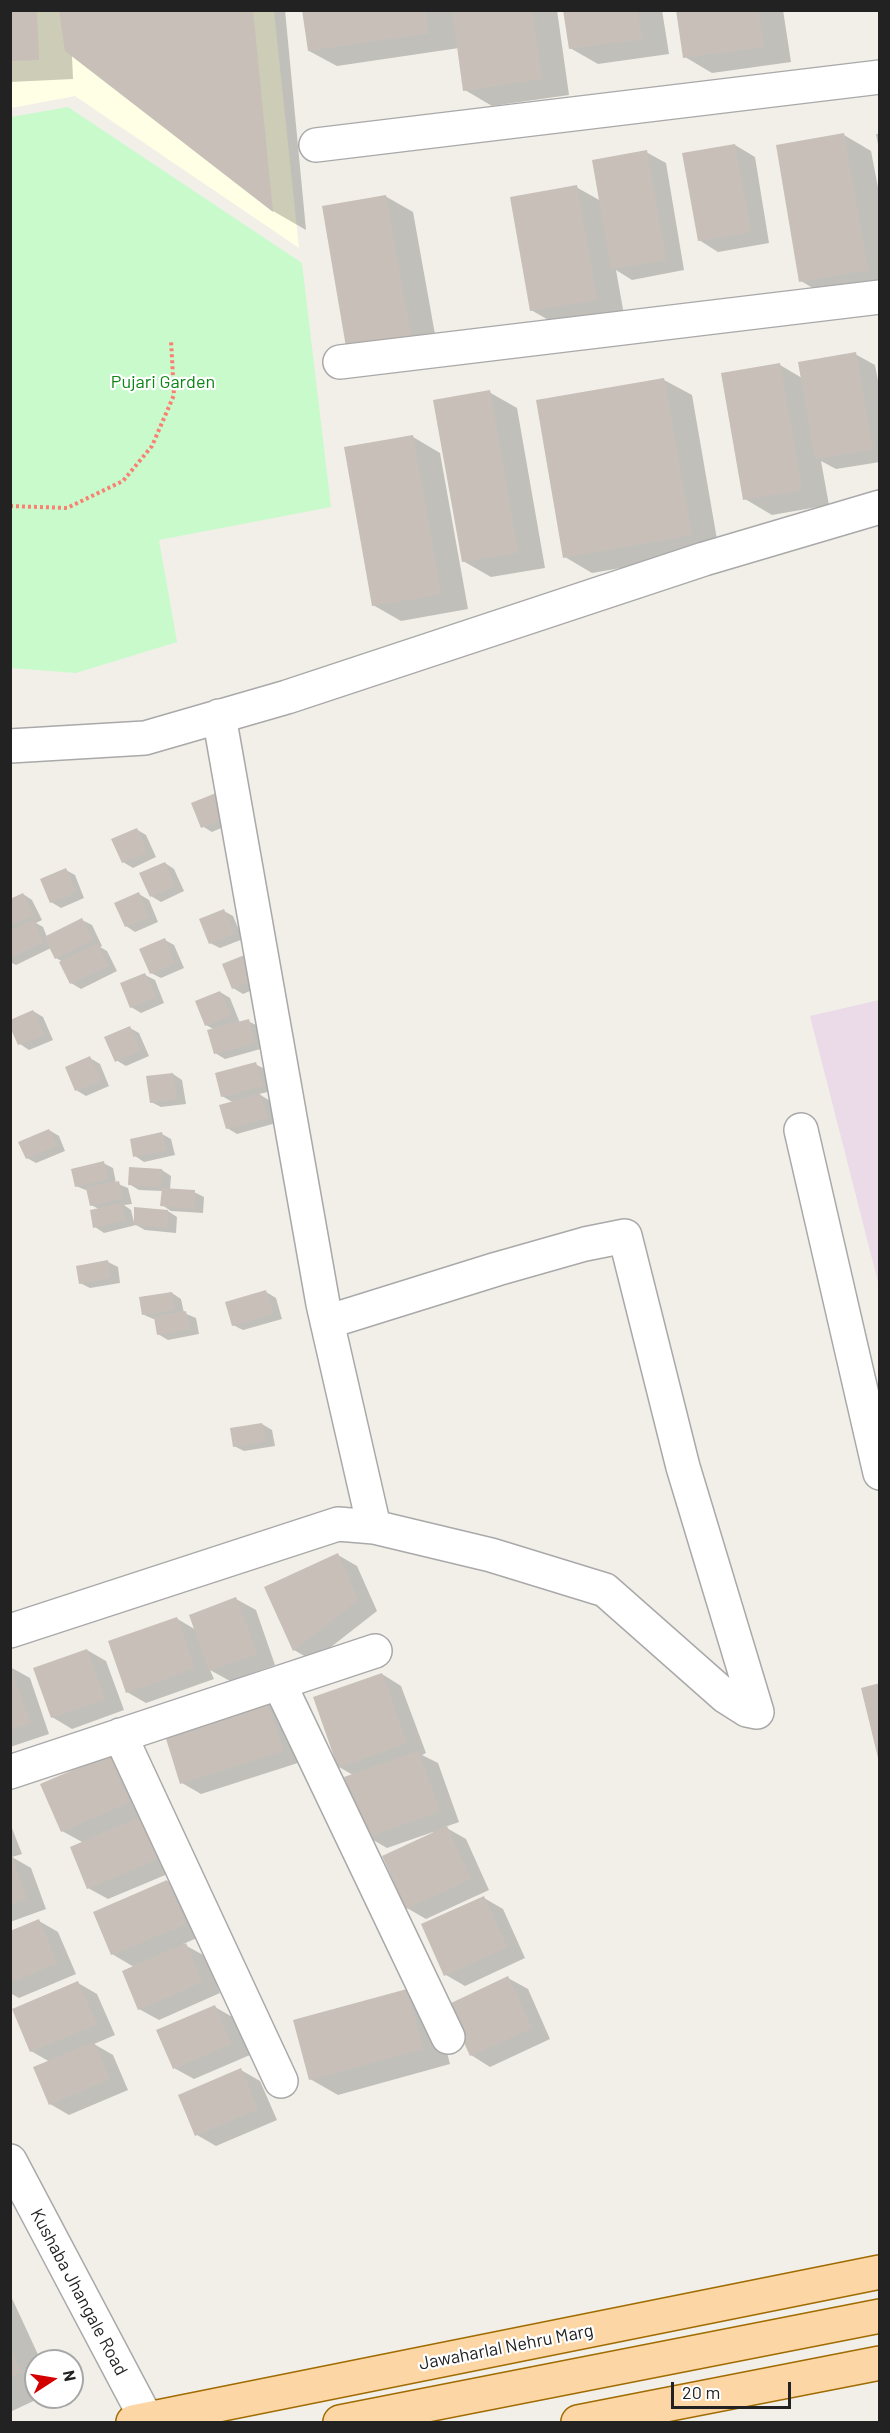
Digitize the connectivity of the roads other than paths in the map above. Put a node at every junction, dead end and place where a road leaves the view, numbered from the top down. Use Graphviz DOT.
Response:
graph roads {
  1 [pos="879,77"];
  2 [pos="316,145"];
  3 [pos="879,297"];
  4 [pos="340,362"];
  5 [pos="879,507"];
  6 [pos="219,716"];
  7 [pos="10,746"];
  8 [pos="801,1130"];
  9 [pos="327,1322"];
  10 [pos="879,1473"];
  11 [pos="374,1527"];
  12 [pos="10,1631"];
  13 [pos="375,1651"];
  14 [pos="279,1683"];
  15 [pos="120,1736"];
  16 [pos="10,1772"];
  17 [pos="448,2037"];
  18 [pos="281,2081"];
  19 [pos="10,2162"];
  20 [pos="879,2272"];
  21 [pos="879,2316"];
  22 [pos="879,2363"];
  23 [pos="142,2421"];
  24 [pos="340,2422"];
  25 [pos="578,2422"];
  1 -- 2 [label="street"];
  3 -- 4 [label="street"];
  5 -- 6 [label="street"];
  6 -- 7 [label="street"];
  6 -- 9 [label="street"];
  8 -- 10 [label="street"];
  9 -- 11 [label="street"];
  9 -- 11 [label="street"];
  11 -- 12 [label="street"];
  13 -- 14 [label="street"];
  14 -- 15 [label="street"];
  14 -- 17 [label="street"];
  15 -- 16 [label="street"];
  15 -- 18 [label="street"];
  19 -- 23 [label="street, Kushaba Jhangale Road"];
  20 -- 23 [label="main road, Jawaharlal Nehru Marg"];
  21 -- 24 [label="main road"];
  22 -- 25 [label="main road"];
}
